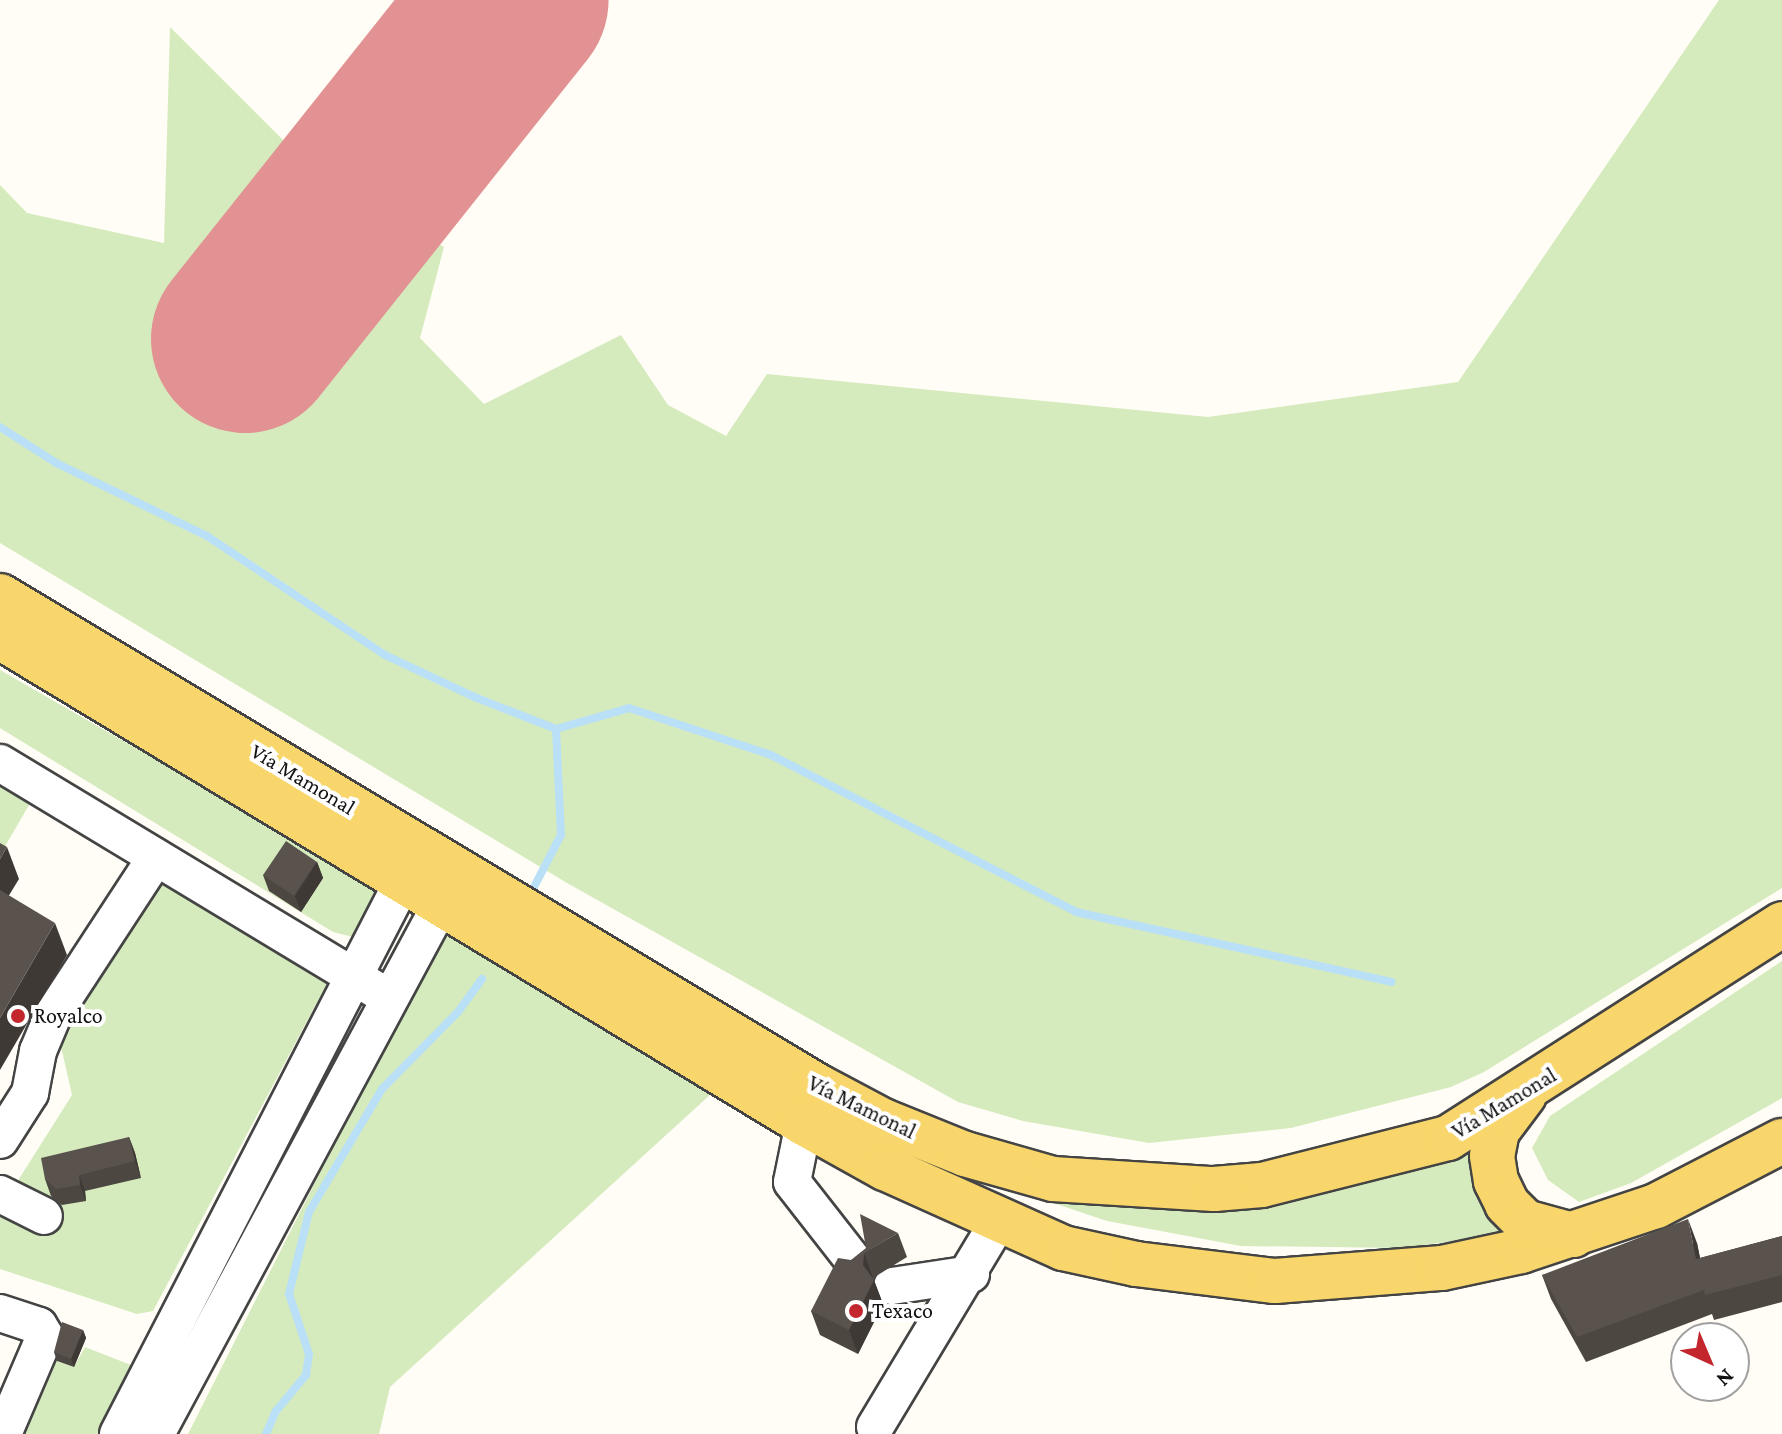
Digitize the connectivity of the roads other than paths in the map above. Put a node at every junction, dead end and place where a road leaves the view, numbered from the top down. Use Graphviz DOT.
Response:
graph roads {
  1 [pos="0,596"];
  2 [pos="0,637"];
  3 [pos="0,763"];
  4 [pos="156,857"];
  5 [pos="402,883"];
  6 [pos="440,906"];
  7 [pos="1782,924"];
  8 [pos="356,978"];
  9 [pos="392,1000"];
  10 [pos="1528,1091"];
  11 [pos="804,1123"];
  12 [pos="0,1140"];
  13 [pos="1782,1141"];
  14 [pos="0,1194"];
  15 [pos="44,1216"];
  16 [pos="999,1221"];
  17 [pos="1573,1235"];
  18 [pos="856,1264"];
  19 [pos="971,1274"];
  20 [pos="892,1286"];
  21 [pos="0,1313"];
  22 [pos="158,1352"];
  23 [pos="194,1366"];
  24 [pos="875,1427"];
  25 [pos="3,1434"];
  26 [pos="118,1434"];
  27 [pos="156,1434"];
  1 -- 10 [label="main road, Vía Mamonal"];
  2 -- 5 [label="main road, Vía Mamonal"];
  3 -- 4 [label="lane"];
  4 -- 8 [label="lane"];
  4 -- 12 [label="lane"];
  5 -- 6 [label="main road, Vía Mamonal"];
  5 -- 8 [label="lane"];
  6 -- 9 [label="lane"];
  6 -- 11 [label="main road, Vía Mamonal"];
  7 -- 10 [label="main road, Vía Mamonal"];
  8 -- 9 [label="lane"];
  8 -- 22 [label="lane"];
  9 -- 23 [label="lane"];
  10 -- 17 [label="main road"];
  11 -- 16 [label="main road, Vía Mamonal"];
  11 -- 18 [label="lane"];
  13 -- 17 [label="main road, Vía Mamonal"];
  14 -- 15 [label="lane"];
  16 -- 17 [label="main road, Vía Mamonal"];
  16 -- 19 [label="lane"];
  19 -- 20 [label="lane"];
  19 -- 24 [label="lane"];
  21 -- 25 [label="lane"];
  22 -- 23 [label="lane"];
  22 -- 26 [label="lane"];
  23 -- 27 [label="lane"];
}
